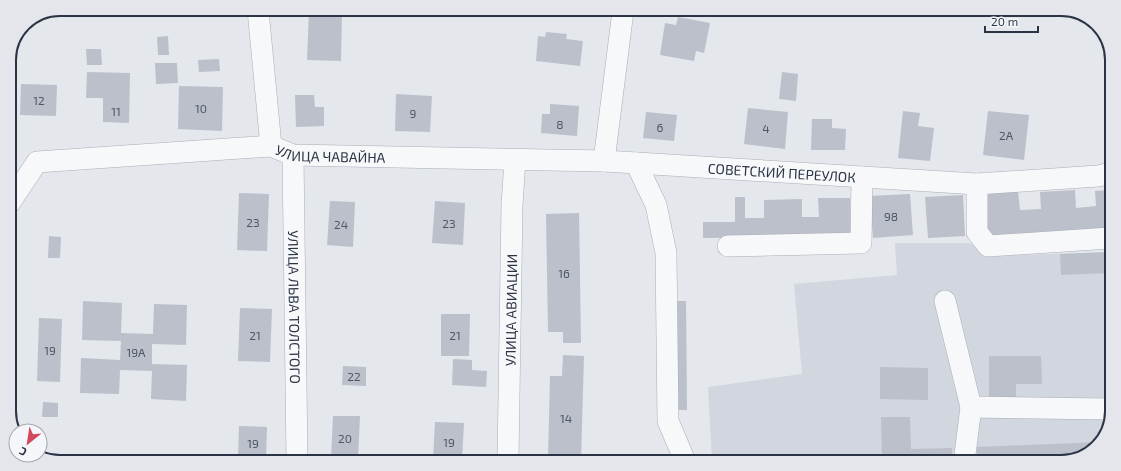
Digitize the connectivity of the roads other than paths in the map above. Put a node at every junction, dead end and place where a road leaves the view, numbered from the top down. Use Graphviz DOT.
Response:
graph roads {
  1 [pos="259,16"];
  2 [pos="622,16"];
  3 [pos="271,146"];
  4 [pos="293,155"];
  5 [pos="515,160"];
  6 [pos="604,161"];
  7 [pos="636,163"];
  8 [pos="1105,174"];
  9 [pos="862,177"];
  10 [pos="977,184"];
  11 [pos="16,194"];
  12 [pos="1105,238"];
  13 [pos="728,246"];
  14 [pos="945,301"];
  15 [pos="971,407"];
  16 [pos="1105,409"];
  17 [pos="297,455"];
  18 [pos="508,455"];
  19 [pos="682,455"];
  20 [pos="965,455"];
  1 -- 3 [label="street"];
  2 -- 6 [label="street"];
  3 -- 4 [label="street, УЛИЦА ЧАВАЙНА"];
  3 -- 11 [label="street, УЛИЦА ЧАВАЙНА"];
  4 -- 5 [label="street, УЛИЦА ЧАВАЙНА"];
  4 -- 17 [label="street, УЛИЦА ЛЬВА ТОЛСТОГО"];
  5 -- 6 [label="street, УЛИЦА ЧАВАЙНА"];
  5 -- 18 [label="street, УЛИЦА АВИАЦИИ"];
  6 -- 7 [label="street, СОВЕТСКИЙ ПЕРЕУЛОК"];
  7 -- 9 [label="street, СОВЕТСКИЙ ПЕРЕУЛОК"];
  7 -- 19 [label="street"];
  8 -- 10 [label="street, СОВЕТСКИЙ ПЕРЕУЛОК"];
  9 -- 10 [label="street, СОВЕТСКИЙ ПЕРЕУЛОК"];
  9 -- 13 [label="street"];
  10 -- 12 [label="street"];
  14 -- 15 [label="street"];
  15 -- 16 [label="street"];
  15 -- 20 [label="street"];
}
